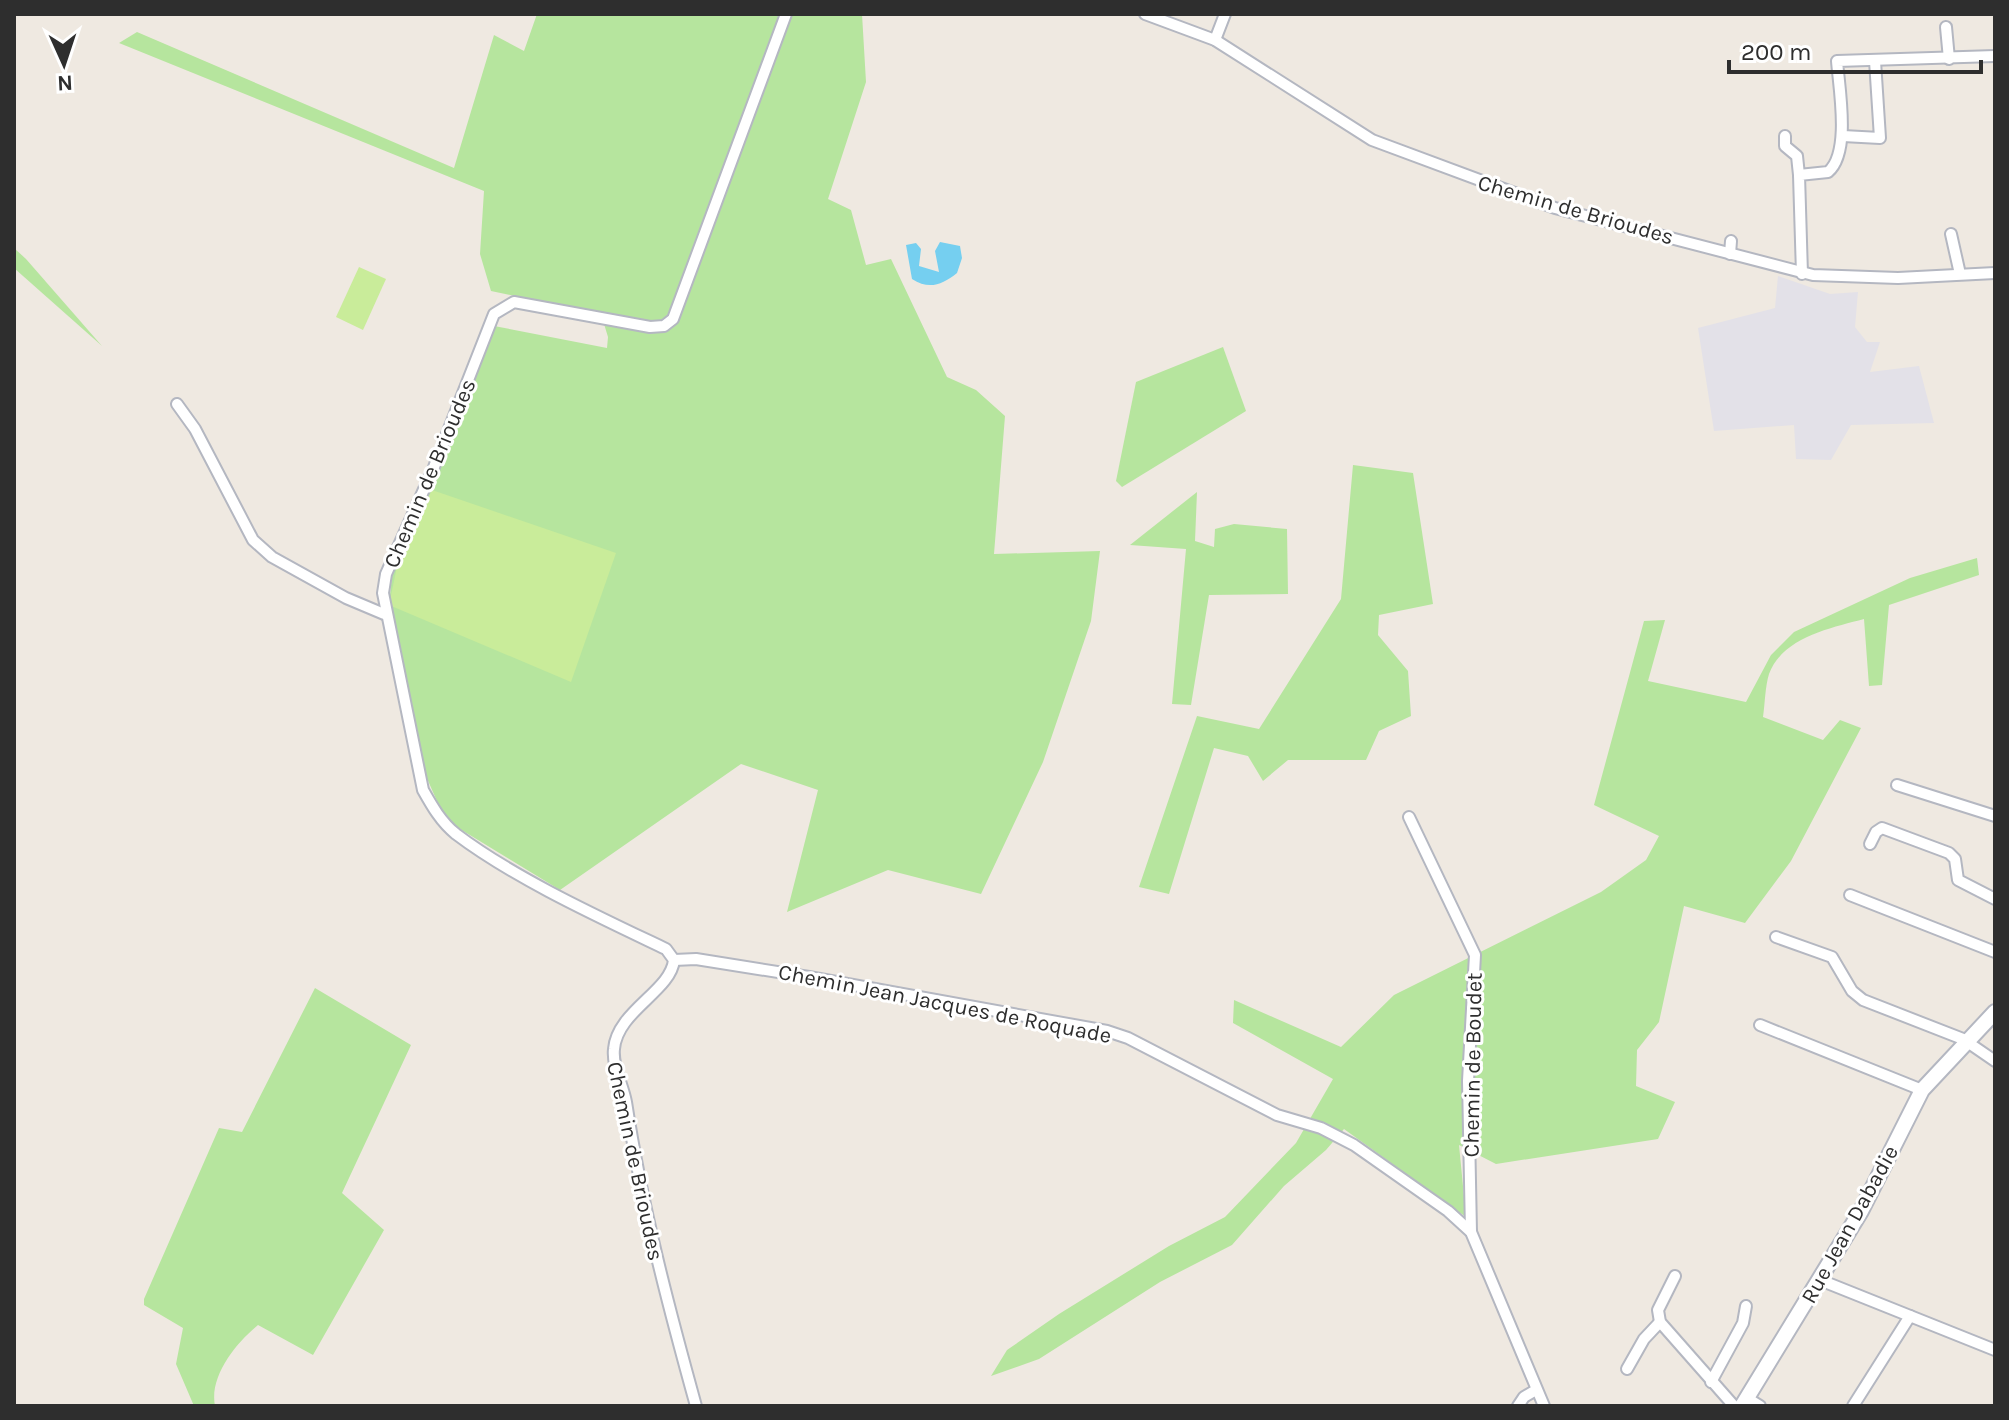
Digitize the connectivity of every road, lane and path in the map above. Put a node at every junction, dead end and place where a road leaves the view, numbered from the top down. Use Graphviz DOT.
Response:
graph roads {
  1 [pos="786,14"];
  2 [pos="1225,14"];
  3 [pos="1148,15"];
  4 [pos="1946,27"];
  5 [pos="1215,40"];
  6 [pos="1995,56"];
  7 [pos="1949,59"];
  8 [pos="1875,61"];
  9 [pos="1785,136"];
  10 [pos="1843,136"];
  11 [pos="1799,175"];
  12 [pos="1951,234"];
  13 [pos="1731,241"];
  14 [pos="1730,254"];
  15 [pos="1995,273"];
  16 [pos="1802,274"];
  17 [pos="1960,274"];
  18 [pos="177,404"];
  19 [pos="384,614"];
  20 [pos="1897,785"];
  21 [pos="1995,816"];
  22 [pos="1409,817"];
  23 [pos="1870,844"];
  24 [pos="1850,895"];
  25 [pos="1995,899"];
  26 [pos="1776,937"];
  27 [pos="1995,952"];
  28 [pos="674,960"];
  29 [pos="1995,1012"];
  30 [pos="1760,1025"];
  31 [pos="1967,1042"];
  32 [pos="1995,1061"];
  33 [pos="1922,1090"];
  34 [pos="1471,1232"];
  35 [pos="1675,1276"];
  36 [pos="1820,1280"];
  37 [pos="1746,1306"];
  38 [pos="1910,1316"];
  39 [pos="1660,1322"];
  40 [pos="1995,1350"];
  41 [pos="1627,1369"];
  42 [pos="1711,1382"];
  43 [pos="1536,1390"];
  44 [pos="1750,1405"];
  45 [pos="696,1406"];
  46 [pos="1518,1406"];
  47 [pos="1544,1406"];
  48 [pos="1853,1406"];
  1 -- 19 [label="street, Chemin de Brioudes"];
  2 -- 5 [label="street"];
  3 -- 5 [label="street, Chemin de Brioudes"];
  4 -- 7 [label="street"];
  5 -- 14 [label="street, Chemin de Brioudes"];
  6 -- 7 [label="street"];
  7 -- 8 [label="street"];
  8 -- 10 [label="street"];
  8 -- 10 [label="street"];
  9 -- 11 [label="street"];
  10 -- 11 [label="street"];
  11 -- 16 [label="street"];
  12 -- 17 [label="street"];
  13 -- 14 [label="street"];
  14 -- 16 [label="street, Chemin de Brioudes"];
  15 -- 17 [label="street, Chemin de Brioudes"];
  16 -- 17 [label="street, Chemin de Brioudes"];
  18 -- 19 [label="street"];
  19 -- 28 [label="street, Chemin de Brioudes"];
  20 -- 21 [label="street"];
  22 -- 34 [label="street, Chemin de Boudet"];
  23 -- 25 [label="street"];
  24 -- 27 [label="street"];
  26 -- 31 [label="street"];
  28 -- 34 [label="street, Chemin Jean Jacques de Roquade"];
  28 -- 45 [label="street, Chemin de Brioudes"];
  29 -- 31 [label="street, Rue Jean Dabadie"];
  30 -- 33 [label="street"];
  31 -- 32 [label="street"];
  31 -- 33 [label="street, Rue Jean Dabadie"];
  33 -- 36 [label="street, Rue Jean Dabadie"];
  34 -- 43 [label="street, Chemin Jean Jacques de Roquade"];
  35 -- 39 [label="street"];
  36 -- 38 [label="street"];
  36 -- 44 [label="street, Rue Jean Dabadie"];
  37 -- 42 [label="street"];
  38 -- 40 [label="street"];
  38 -- 48 [label="street"];
  39 -- 41 [label="street"];
  39 -- 42 [label="street"];
  42 -- 44 [label="street"];
  43 -- 46 [label="street"];
  43 -- 47 [label="street, Chemin Jean Jacques de Roquade"];
}
